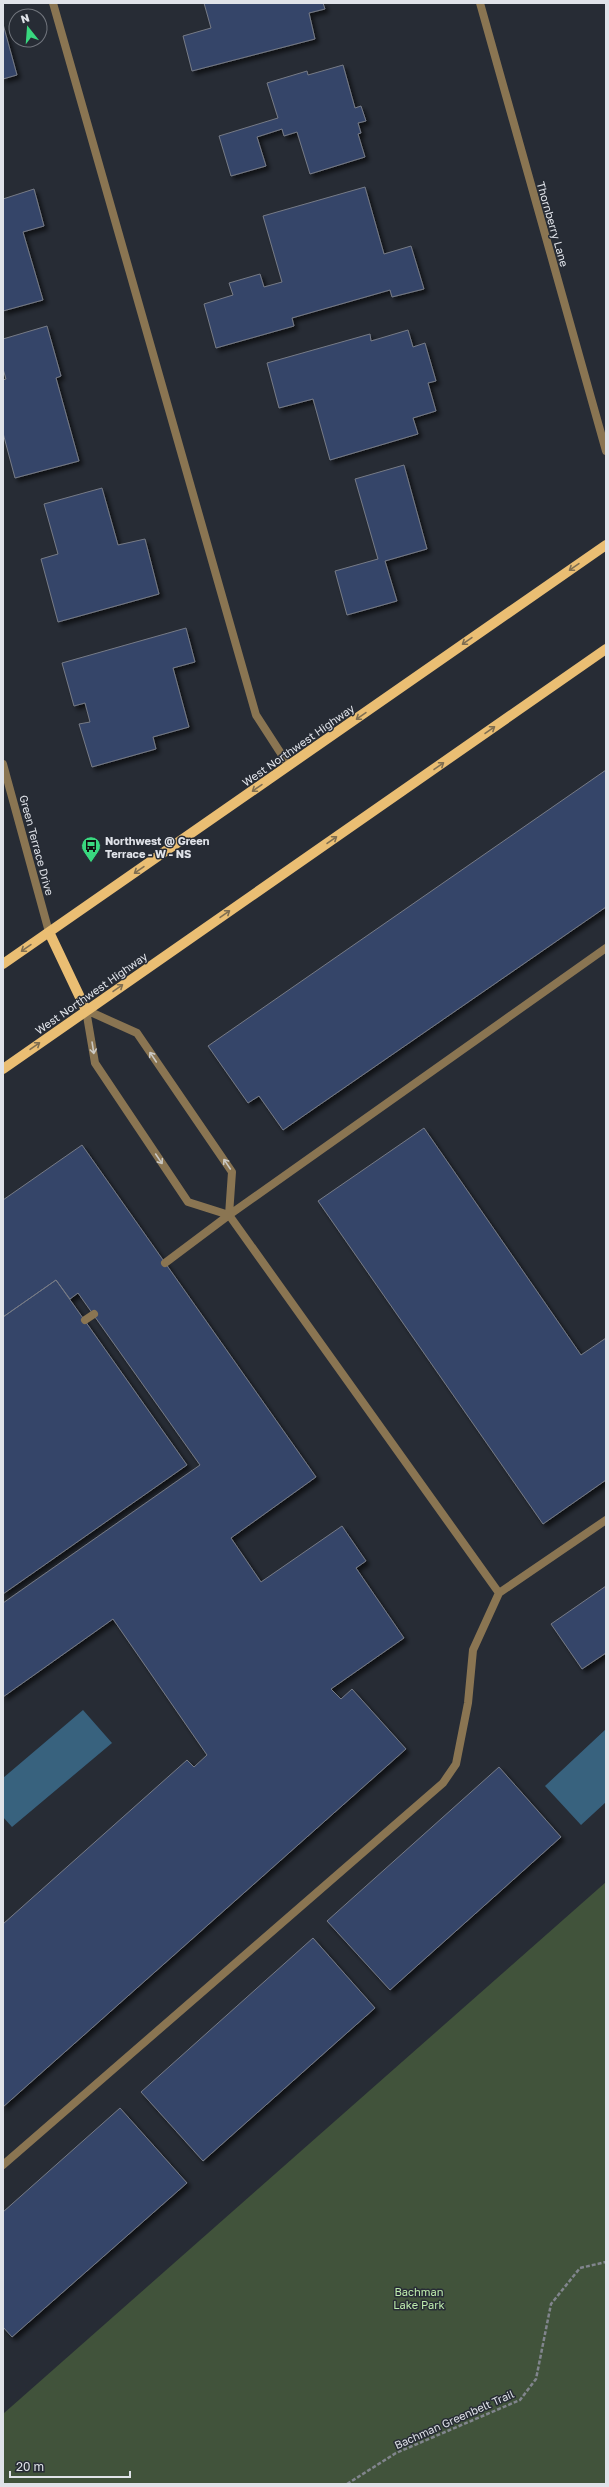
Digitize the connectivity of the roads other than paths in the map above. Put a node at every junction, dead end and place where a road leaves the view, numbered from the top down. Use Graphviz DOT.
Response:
graph roads {
  1 [pos="53,3"];
  2 [pos="480,3"];
  3 [pos="606,451"];
  4 [pos="606,545"];
  5 [pos="606,650"];
  6 [pos="3,764"];
  7 [pos="289,766"];
  8 [pos="49,932"];
  9 [pos="606,948"];
  10 [pos="3,964"];
  11 [pos="86,1010"];
  12 [pos="3,1069"];
  13 [pos="229,1215"];
  14 [pos="165,1263"];
  15 [pos="94,1314"];
  16 [pos="85,1320"];
  17 [pos="606,1520"];
  18 [pos="499,1592"];
  19 [pos="3,2165"];
  1 -- 7 [label="street"];
  2 -- 3 [label="street, Thornberry Lane"];
  4 -- 7 [label="main road, West Northwest Highway, one-way"];
  11 -- 5 [label="main road, West Northwest Highway, one-way"];
  6 -- 8 [label="street, Green Terrace Drive"];
  7 -- 8 [label="main road, West Northwest Highway, one-way"];
  8 -- 10 [label="main road, West Northwest Highway, one-way"];
  8 -- 11 [label="main road"];
  9 -- 13 [label="street"];
  12 -- 11 [label="main road, West Northwest Highway, one-way"];
  11 -- 13 [label="street, one-way"];
  13 -- 11 [label="street, one-way"];
  13 -- 14 [label="street"];
  13 -- 18 [label="street"];
  15 -- 16 [label="street"];
  17 -- 18 [label="street"];
  18 -- 19 [label="street"];
}
